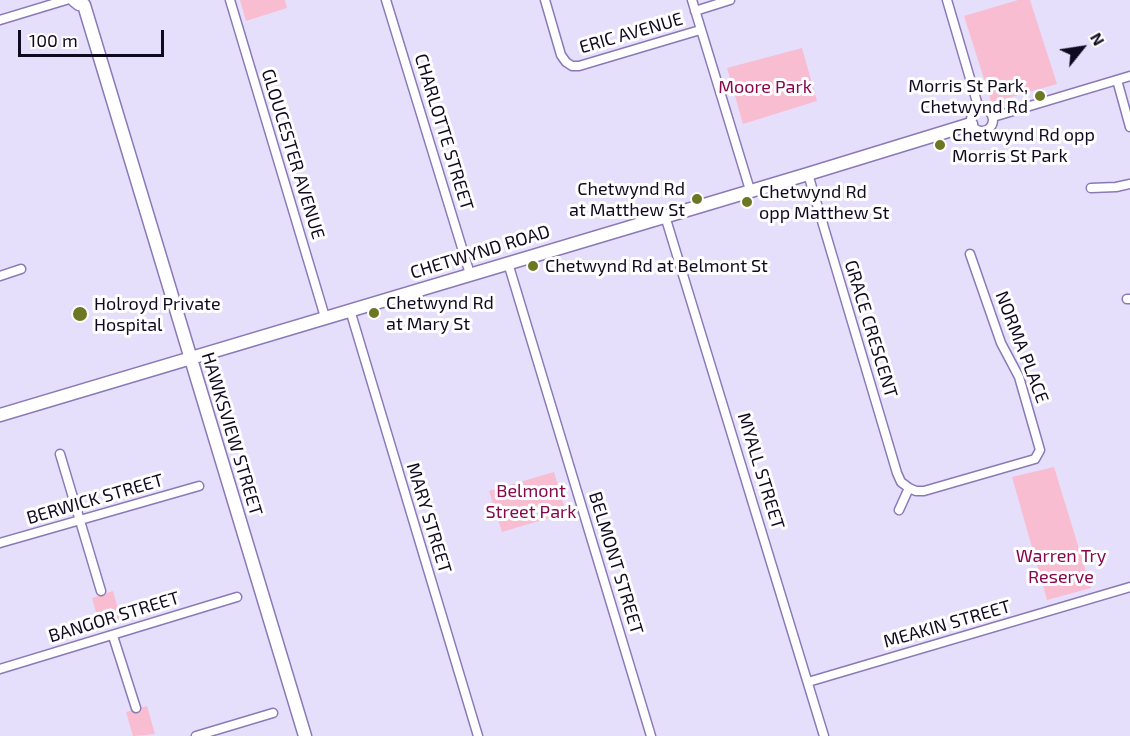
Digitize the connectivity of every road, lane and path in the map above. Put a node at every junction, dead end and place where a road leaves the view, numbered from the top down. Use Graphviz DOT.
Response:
graph roads {
  1 [pos="66,0"];
  2 [pos="230,0"];
  3 [pos="386,0"];
  4 [pos="545,0"];
  5 [pos="692,0"];
  6 [pos="730,0"];
  7 [pos="947,0"];
  8 [pos="83,2"];
  9 [pos="695,11"];
  10 [pos="0,20"];
  11 [pos="700,30"];
  12 [pos="1130,76"];
  13 [pos="1117,80"];
  14 [pos="979,109"];
  15 [pos="993,117"];
  16 [pos="971,124"];
  17 [pos="1130,127"];
  18 [pos="808,174"];
  19 [pos="1130,184"];
  20 [pos="1091,188"];
  21 [pos="750,190"];
  22 [pos="665,216"];
  23 [pos="970,254"];
  24 [pos="508,263"];
  25 [pos="21,269"];
  26 [pos="470,274"];
  27 [pos="0,276"];
  28 [pos="350,310"];
  29 [pos="325,317"];
  30 [pos="190,358"];
  31 [pos="0,415"];
  32 [pos="60,454"];
  33 [pos="199,486"];
  34 [pos="909,488"];
  35 [pos="899,510"];
  36 [pos="80,519"];
  37 [pos="0,543"];
  38 [pos="1130,586"];
  39 [pos="101,591"];
  40 [pos="237,597"];
  41 [pos="113,636"];
  42 [pos="0,669"];
  43 [pos="808,682"];
  44 [pos="136,708"];
  45 [pos="273,713"];
  46 [pos="196,736"];
  47 [pos="305,736"];
  48 [pos="478,736"];
  49 [pos="651,736"];
  50 [pos="824,736"];
  1 -- 10 [label="street"];
  2 -- 29 [label="street, GLOUCESTER AVENUE"];
  3 -- 26 [label="street, CHARLOTTE STREET"];
  4 -- 11 [label="street, ERIC AVENUE"];
  5 -- 9 [label="street"];
  6 -- 9 [label="street"];
  7 -- 14 [label="street"];
  8 -- 30 [label="street, HAWKSVIEW STREET"];
  9 -- 11 [label="street"];
  11 -- 21 [label="street"];
  12 -- 13 [label="street"];
  13 -- 15 [label="street"];
  13 -- 17 [label="street"];
  14 -- 15 [label="street"];
  14 -- 16 [label="street"];
  15 -- 16 [label="street"];
  16 -- 18 [label="street, CHETWYND ROAD"];
  18 -- 21 [label="street, CHETWYND ROAD"];
  18 -- 34 [label="street, GRACE CRESCENT"];
  19 -- 20 [label="street"];
  21 -- 22 [label="street, CHETWYND ROAD"];
  22 -- 24 [label="street, CHETWYND ROAD"];
  22 -- 43 [label="street, MYALL STREET"];
  23 -- 34 [label="street, NORMA PLACE"];
  24 -- 26 [label="street, CHETWYND ROAD"];
  24 -- 49 [label="street, BELMONT STREET"];
  25 -- 27 [label="street"];
  26 -- 28 [label="street, CHETWYND ROAD"];
  28 -- 29 [label="street, CHETWYND ROAD"];
  28 -- 48 [label="street, MARY STREET"];
  29 -- 30 [label="street, CHETWYND ROAD"];
  30 -- 31 [label="street, CHETWYND ROAD"];
  30 -- 47 [label="street, HAWKSVIEW STREET"];
  32 -- 36 [label="street"];
  33 -- 36 [label="street, BERWICK STREET"];
  34 -- 35 [label="street"];
  36 -- 37 [label="street, BERWICK STREET"];
  36 -- 39 [label="street"];
  38 -- 43 [label="street, MEAKIN STREET"];
  40 -- 41 [label="street, BANGOR STREET"];
  41 -- 42 [label="street, BANGOR STREET"];
  41 -- 44 [label="street"];
  43 -- 50 [label="street, MYALL STREET"];
  45 -- 46 [label="street"];
}
